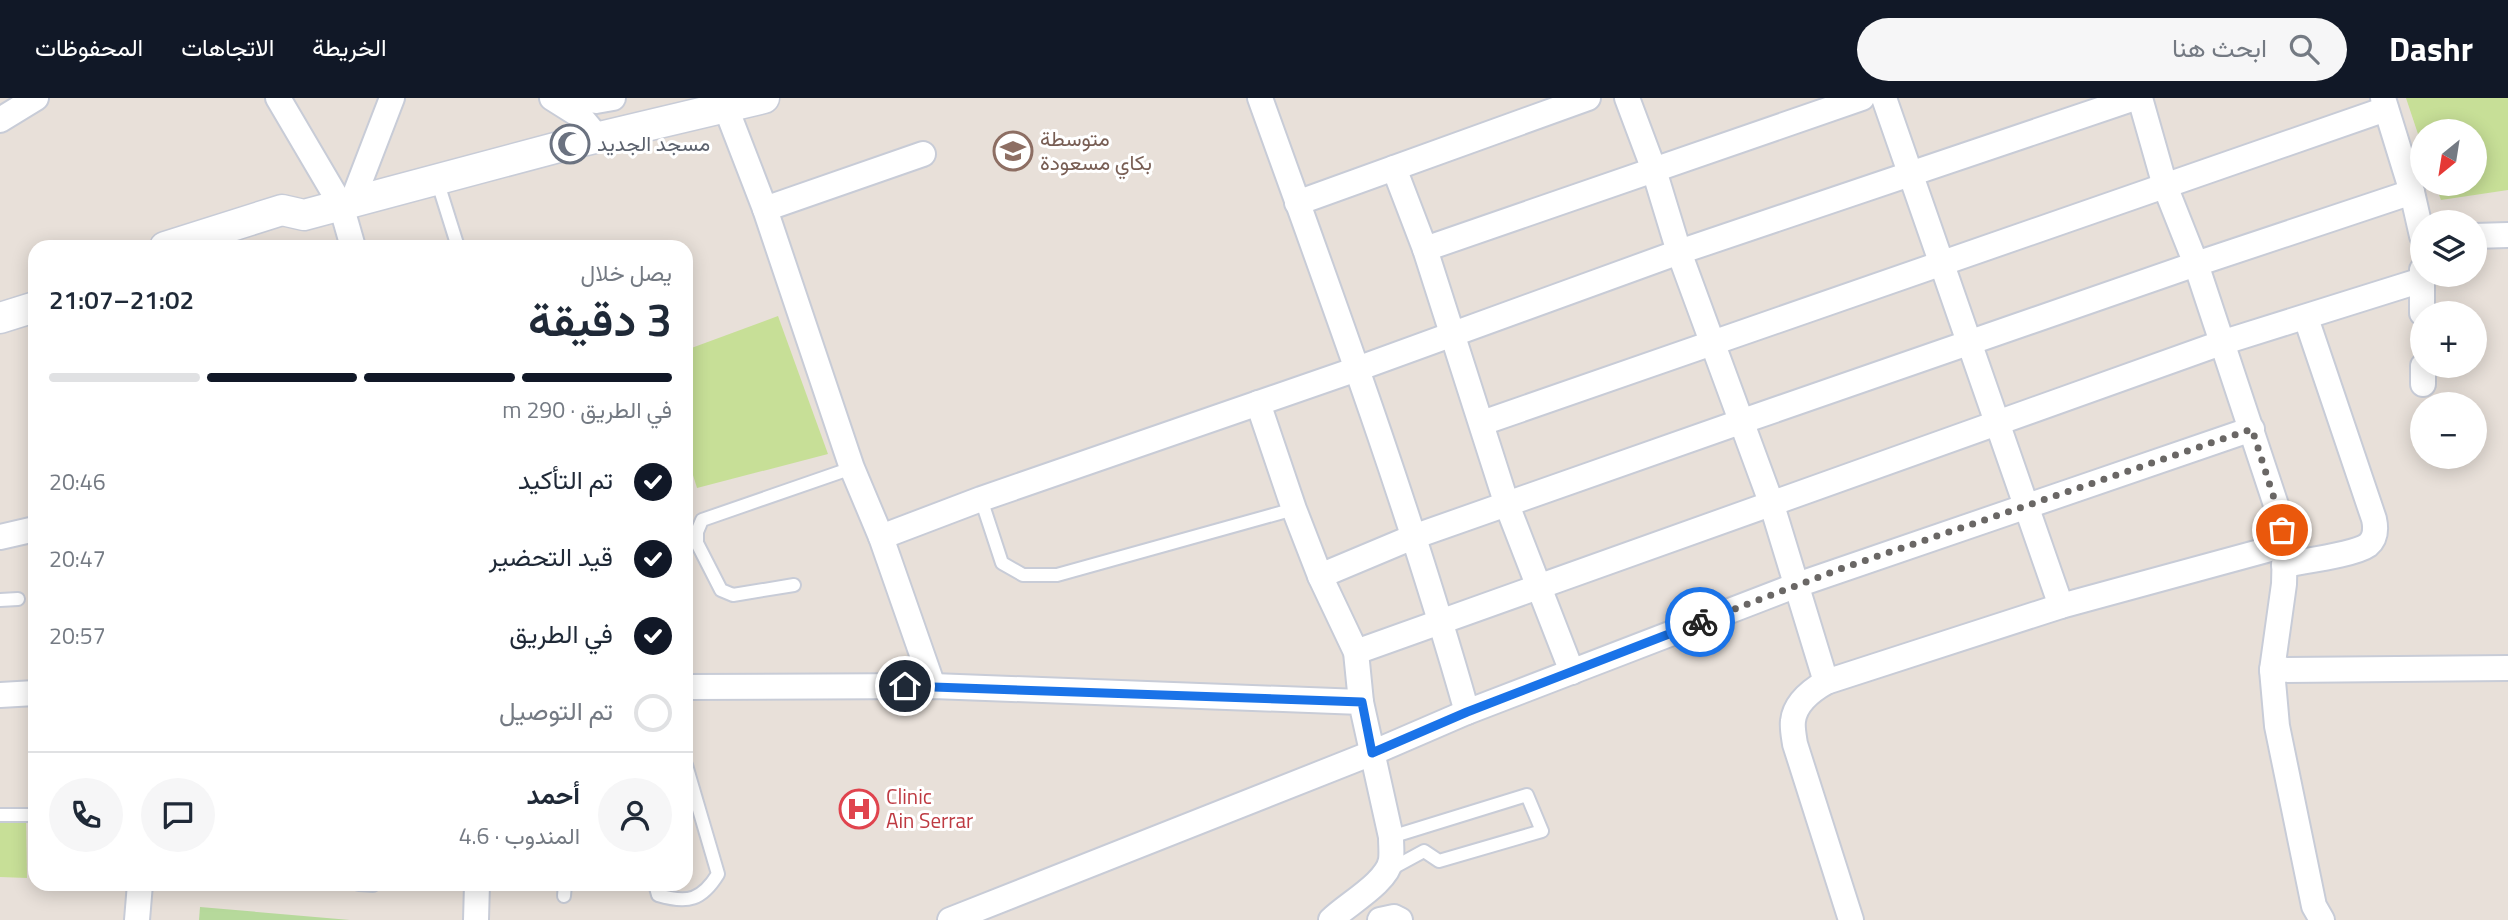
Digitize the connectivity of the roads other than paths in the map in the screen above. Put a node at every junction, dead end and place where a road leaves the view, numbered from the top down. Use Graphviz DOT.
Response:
graph roads {
  1 [pos="36,98"];
  2 [pos="278,98"];
  3 [pos="392,98"];
  4 [pos="552,98"];
  5 [pos="576,98"];
  6 [pos="613,98"];
  7 [pos="764,98"];
  8 [pos="1260,98"];
  9 [pos="1588,98"];
  10 [pos="1627,98"];
  11 [pos="1862,98"];
  12 [pos="1884,98"];
  13 [pos="2138,98"];
  14 [pos="2384,104"];
  15 [pos="726,108"];
  16 [pos="0,120"];
  17 [pos="598,138"];
  18 [pos="923,154"];
  19 [pos="1394,168"];
  20 [pos="1654,170"];
  21 [pos="1910,174"];
  22 [pos="436,180"];
  23 [pos="2165,186"];
  24 [pos="2410,186"];
  25 [pos="2410,193"];
  26 [pos="1297,202"];
  27 [pos="346,203"];
  28 [pos="765,209"];
  29 [pos="304,215"];
  30 [pos="2508,235"];
  31 [pos="2487,236"];
  32 [pos="187,240"];
  33 [pos="255,240"];
  34 [pos="352,240"];
  35 [pos="456,240"];
  36 [pos="1425,249"];
  37 [pos="1679,251"];
  38 [pos="1941,263"];
  39 [pos="2196,264"];
  40 [pos="2410,279"];
  41 [pos="28,297"];
  42 [pos="0,299"];
  43 [pos="28,300"];
  44 [pos="0,318"];
  45 [pos="2306,318"];
  46 [pos="1453,334"];
  47 [pos="1711,343"];
  48 [pos="2221,343"];
  49 [pos="1970,344"];
  50 [pos="1357,369"];
  51 [pos="1258,403"];
  52 [pos="1743,421"];
  53 [pos="1482,423"];
  54 [pos="1998,425"];
  55 [pos="2252,429"];
  56 [pos="852,468"];
  57 [pos="981,499"];
  58 [pos="1771,502"];
  59 [pos="1507,505"];
  60 [pos="2026,506"];
  61 [pos="1294,509"];
  62 [pos="28,531"];
  63 [pos="0,537"];
  64 [pos="881,537"];
  65 [pos="1413,537"];
  66 [pos="2284,555"];
  67 [pos="1320,576"];
  68 [pos="794,585"];
  69 [pos="1797,585"];
  70 [pos="1540,587"];
  71 [pos="18,599"];
  72 [pos="0,600"];
  73 [pos="2061,606"];
  74 [pos="1441,621"];
  75 [pos="1356,652"];
  76 [pos="2508,668"];
  77 [pos="2272,670"];
  78 [pos="1572,672"];
  79 [pos="1826,682"];
  80 [pos="933,686"];
  81 [pos="693,687"];
  82 [pos="28,693"];
  83 [pos="0,695"];
  84 [pos="1362,702"];
  85 [pos="1467,712"];
  86 [pos="1372,753"];
  87 [pos="693,789"];
  88 [pos="0,815"];
  89 [pos="28,815"];
  90 [pos="1391,837"];
  91 [pos="1388,870"];
  92 [pos="139,891"];
  93 [pos="477,891"];
  94 [pos="657,891"];
  95 [pos="2315,915"];
  96 [pos="956,918"];
  97 [pos="137,920"];
  98 [pos="477,920"];
  99 [pos="1331,920"];
  100 [pos="1380,920"];
  101 [pos="1400,920"];
  102 [pos="1851,920"];
  1 -- 16 [label="street"];
  2 -- 27 [label="street"];
  3 -- 27 [label="street"];
  4 -- 17 [label="street"];
  5 -- 6 [label="street"];
  7 -- 15 [label="street"];
  8 -- 26 [label="street"];
  9 -- 19 [label="street"];
  10 -- 20 [label="street"];
  11 -- 20 [label="street"];
  12 -- 21 [label="street"];
  13 -- 21 [label="street"];
  13 -- 23 [label="street"];
  14 -- 23 [label="street"];
  14 -- 24 [label="street"];
  15 -- 17 [label="street"];
  15 -- 28 [label="street"];
  17 -- 22 [label="street"];
  18 -- 28 [label="street"];
  19 -- 26 [label="street"];
  19 -- 36 [label="street"];
  20 -- 36 [label="street"];
  20 -- 37 [label="street"];
  21 -- 37 [label="street"];
  21 -- 38 [label="street"];
  22 -- 27 [label="street"];
  22 -- 35 [label="lane"];
  23 -- 38 [label="street"];
  23 -- 39 [label="street"];
  25 -- 39 [label="street"];
  26 -- 50 [label="street"];
  27 -- 29 [label="street"];
  27 -- 34 [label="street"];
  28 -- 56 [label="street"];
  29 -- 32 [label="street"];
  29 -- 33 [label="street"];
  30 -- 31 [label="street"];
  36 -- 46 [label="street"];
  37 -- 46 [label="street"];
  37 -- 47 [label="street"];
  38 -- 47 [label="street"];
  38 -- 49 [label="street"];
  39 -- 48 [label="street"];
  39 -- 49 [label="street"];
  40 -- 45 [label="street"];
  41 -- 42 [label="street"];
  43 -- 44 [label="street"];
  45 -- 48 [label="street"];
  45 -- 66 [label="street"];
  46 -- 50 [label="street"];
  46 -- 53 [label="street"];
  47 -- 52 [label="street"];
  47 -- 53 [label="street"];
  48 -- 54 [label="street"];
  48 -- 55 [label="street"];
  49 -- 52 [label="street"];
  49 -- 54 [label="street"];
  50 -- 51 [label="street"];
  50 -- 65 [label="street"];
  51 -- 57 [label="street"];
  51 -- 61 [label="street"];
  52 -- 58 [label="street"];
  52 -- 59 [label="street"];
  53 -- 59 [label="street"];
  54 -- 58 [label="street"];
  54 -- 60 [label="street"];
  55 -- 60 [label="street"];
  55 -- 66 [label="street"];
  56 -- 64 [label="street"];
  56 -- 68 [label="lane"];
  57 -- 61 [label="lane"];
  57 -- 64 [label="street"];
  58 -- 69 [label="street"];
  58 -- 70 [label="street"];
  59 -- 65 [label="street"];
  59 -- 70 [label="street"];
  60 -- 69 [label="street"];
  60 -- 73 [label="street"];
  61 -- 67 [label="street"];
  62 -- 63 [label="street"];
  64 -- 80 [label="street"];
  65 -- 67 [label="street"];
  65 -- 74 [label="street"];
  66 -- 73 [label="street"];
  66 -- 77 [label="street"];
  67 -- 75 [label="street"];
  69 -- 78 [label="street"];
  69 -- 79 [label="street"];
  70 -- 74 [label="street"];
  70 -- 78 [label="street"];
  71 -- 72 [label="lane"];
  73 -- 79 [label="street"];
  74 -- 75 [label="street"];
  74 -- 85 [label="street"];
  75 -- 84 [label="street"];
  76 -- 77 [label="street"];
  77 -- 95 [label="street"];
  78 -- 85 [label="street"];
  79 -- 102 [label="street"];
  80 -- 81 [label="street"];
  80 -- 84 [label="street"];
  82 -- 83 [label="street"];
  84 -- 86 [label="street"];
  85 -- 86 [label="street"];
  86 -- 90 [label="street"];
  86 -- 96 [label="street"];
  87 -- 94 [label="lane"];
  88 -- 89 [label="lane"];
  90 -- 91 [label="street"];
  90 -- 91 [label="lane"];
  91 -- 99 [label="street"];
  92 -- 97 [label="street"];
  93 -- 98 [label="street"];
  100 -- 101 [label="street"];
}
